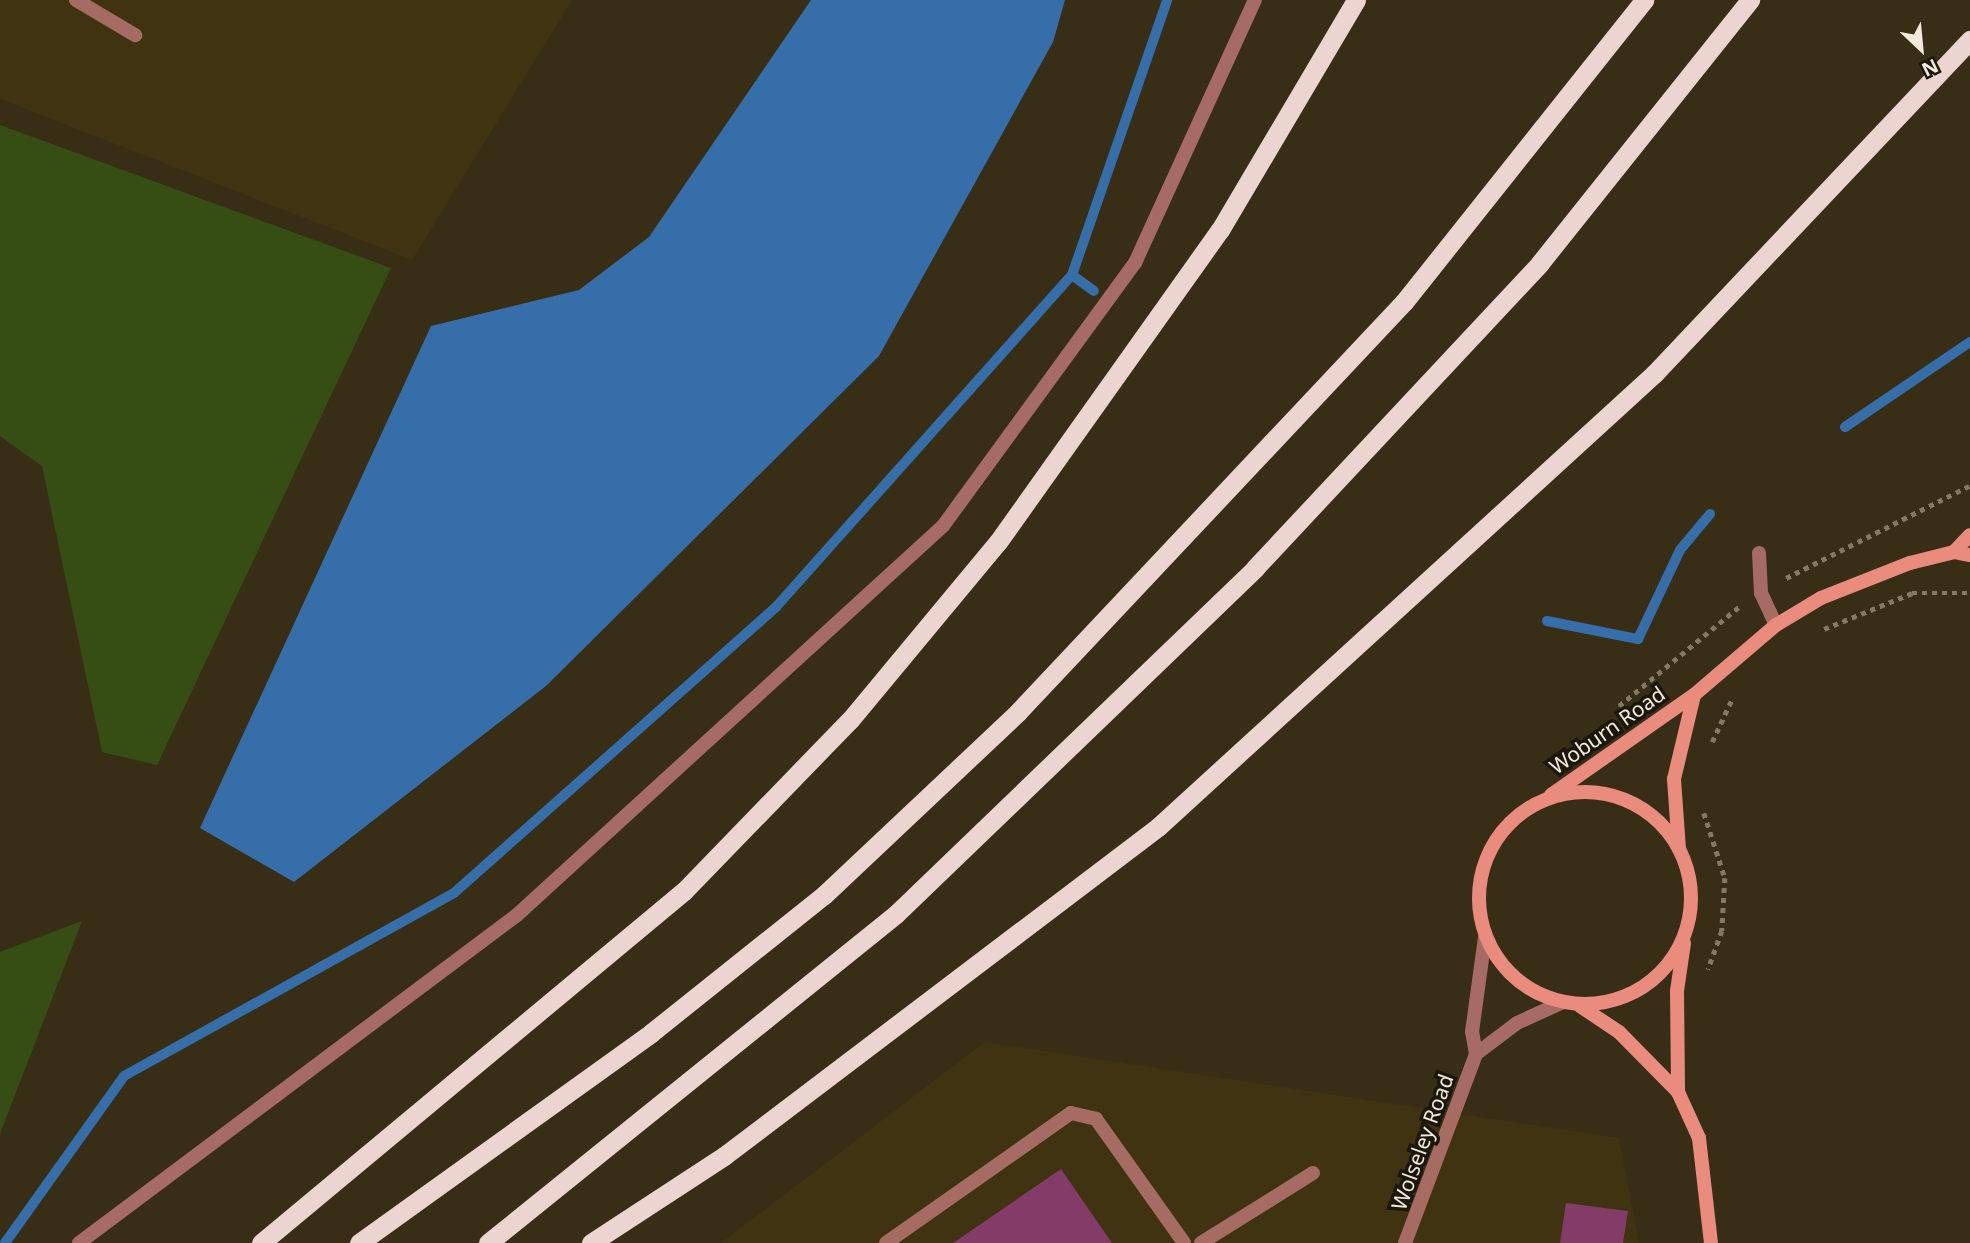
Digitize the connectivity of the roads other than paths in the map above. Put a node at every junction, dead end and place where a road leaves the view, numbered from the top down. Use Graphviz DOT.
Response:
graph roads {
  1 [pos="76,0"];
  2 [pos="1255,0"];
  3 [pos="1356,0"];
  4 [pos="1644,0"];
  5 [pos="1751,0"];
  6 [pos="135,35"];
  7 [pos="1970,40"];
  8 [pos="1970,535"];
  9 [pos="1759,552"];
  10 [pos="1954,552"];
  11 [pos="1970,555"];
  12 [pos="1776,625"];
  13 [pos="1694,695"];
  14 [pos="1545,800"];
  15 [pos="1679,850"];
  16 [pos="1686,931"];
  17 [pos="1485,936"];
  18 [pos="1570,1003"];
  19 [pos="1476,1054"];
  20 [pos="1678,1091"];
  21 [pos="1313,1173"];
  22 [pos="79,1243"];
  23 [pos="261,1243"];
  24 [pos="359,1243"];
  25 [pos="488,1243"];
  26 [pos="591,1243"];
  27 [pos="886,1243"];
  28 [pos="1184,1243"];
  29 [pos="1201,1243"];
  30 [pos="1405,1243"];
  31 [pos="1711,1243"];
  1 -- 6 [label="street"];
  2 -- 22 [label="street"];
  3 -- 23 [label="highway"];
  4 -- 24 [label="highway"];
  5 -- 25 [label="highway"];
  7 -- 26 [label="highway"];
  8 -- 10 [label="main road"];
  9 -- 12 [label="street"];
  10 -- 11 [label="main road, Woburn Road"];
  10 -- 12 [label="main road, Woburn Road"];
  12 -- 13 [label="main road, Woburn Road"];
  13 -- 14 [label="main road, Woburn Road"];
  13 -- 15 [label="main road, Woburn Road"];
  14 -- 15 [label="main road"];
  14 -- 17 [label="main road"];
  15 -- 16 [label="main road"];
  16 -- 18 [label="main road"];
  16 -- 20 [label="main road"];
  17 -- 18 [label="main road"];
  17 -- 19 [label="street, Wolseley Road"];
  18 -- 19 [label="street, Wolseley Road"];
  18 -- 20 [label="main road"];
  19 -- 30 [label="street, Wolseley Road"];
  20 -- 31 [label="main road"];
  21 -- 29 [label="street"];
  27 -- 28 [label="street"];
}
